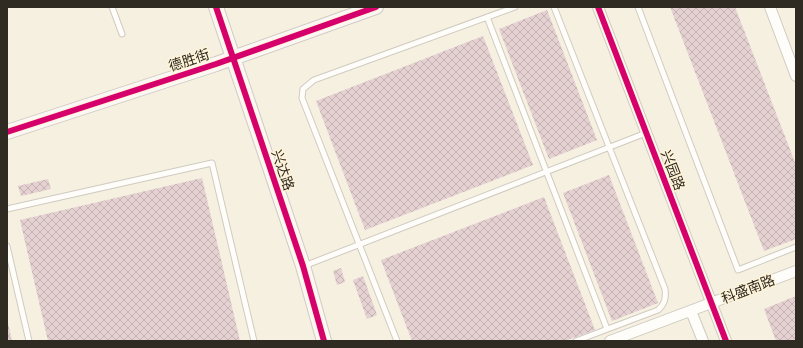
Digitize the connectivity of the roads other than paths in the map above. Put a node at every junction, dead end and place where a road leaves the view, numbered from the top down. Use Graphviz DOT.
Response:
graph roads {
  1 [pos="112,7"];
  2 [pos="216,7"];
  3 [pos="376,7"];
  4 [pos="515,7"];
  5 [pos="554,7"];
  6 [pos="598,7"];
  7 [pos="638,7"];
  8 [pos="770,7"];
  9 [pos="487,17"];
  10 [pos="122,34"];
  11 [pos="233,58"];
  12 [pos="796,76"];
  13 [pos="7,132"];
  14 [pos="646,133"];
  15 [pos="609,147"];
  16 [pos="546,172"];
  17 [pos="7,209"];
  18 [pos="360,244"];
  19 [pos="7,246"];
  20 [pos="796,247"];
  21 [pos="303,266"];
  22 [pos="796,271"];
  23 [pos="712,303"];
  24 [pos="692,311"];
  25 [pos="607,329"];
  26 [pos="29,341"];
  27 [pos="254,341"];
  28 [pos="324,341"];
  29 [pos="397,341"];
  30 [pos="576,341"];
  31 [pos="610,341"];
  32 [pos="703,341"];
  33 [pos="726,341"];
  1 -- 10 [label="lane"];
  2 -- 11 [label="street, 兴达路"];
  3 -- 11 [label="street, 德胜街"];
  4 -- 9 [label="lane"];
  5 -- 15 [label="lane"];
  6 -- 14 [label="street, 兴园路"];
  7 -- 20 [label="lane"];
  8 -- 12 [label="street"];
  9 -- 16 [label="lane"];
  9 -- 18 [label="lane"];
  11 -- 13 [label="street, 德胜街"];
  11 -- 21 [label="street, 兴达路"];
  14 -- 15 [label="lane"];
  14 -- 23 [label="street, 兴园路"];
  15 -- 16 [label="lane"];
  15 -- 25 [label="lane"];
  16 -- 18 [label="lane"];
  16 -- 25 [label="lane"];
  17 -- 27 [label="lane"];
  18 -- 21 [label="lane"];
  18 -- 29 [label="lane"];
  19 -- 26 [label="lane"];
  21 -- 28 [label="street, 兴达路"];
  22 -- 23 [label="street, 科盛南路"];
  23 -- 24 [label="street, 科盛南路"];
  23 -- 33 [label="street, 兴园路"];
  24 -- 31 [label="street, 科盛南路"];
  24 -- 32 [label="street"];
  25 -- 30 [label="lane"];
}
